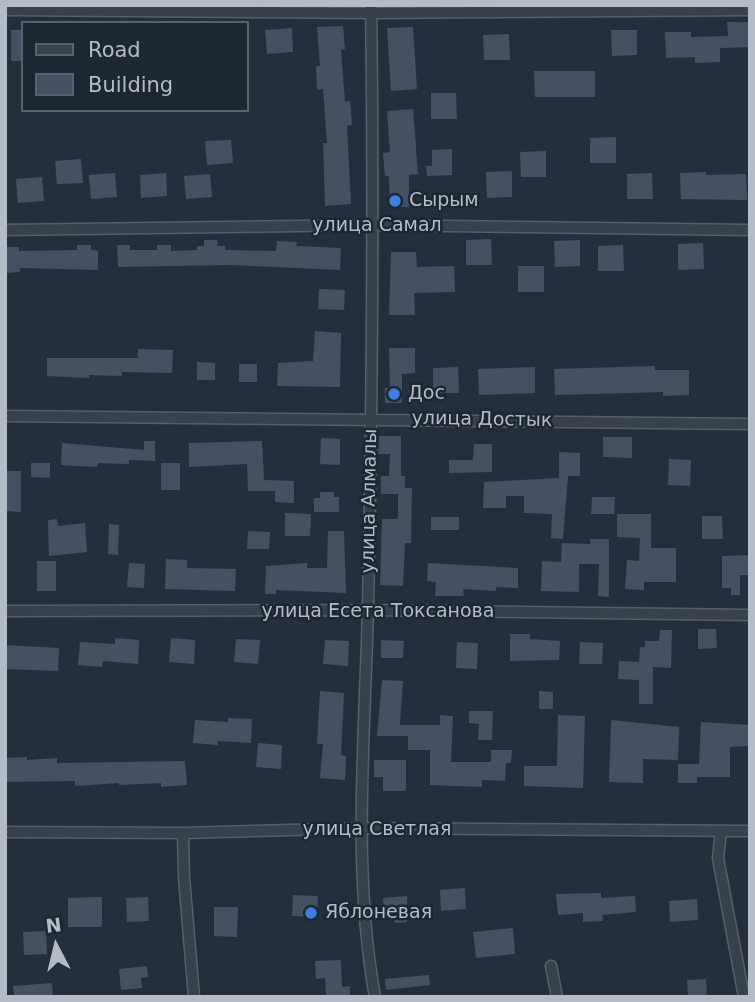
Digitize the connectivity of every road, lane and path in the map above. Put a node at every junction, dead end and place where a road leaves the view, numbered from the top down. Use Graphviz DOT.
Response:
graph roads {
  1 [pos="371,9"];
  2 [pos="5,10"];
  3 [pos="750,10"];
  4 [pos="371,225"];
  5 [pos="5,230"];
  6 [pos="750,230"];
  7 [pos="5,416"];
  8 [pos="371,419"];
  9 [pos="750,424"];
  10 [pos="368,610"];
  11 [pos="5,611"];
  12 [pos="750,615"];
  13 [pos="361,828"];
  14 [pos="721,831"];
  15 [pos="750,831"];
  16 [pos="5,832"];
  17 [pos="183,833"];
  18 [pos="551,966"];
  19 [pos="194,997"];
  20 [pos="375,997"];
  21 [pos="557,997"];
  22 [pos="744,997"];
  1 -- 2 [label="street"];
  1 -- 3 [label="street"];
  1 -- 4 [label="street, улица Алмалы"];
  4 -- 5 [label="street, улица Самал"];
  4 -- 6 [label="street, улица Самал"];
  4 -- 8 [label="street, улица Алмалы"];
  7 -- 8 [label="street, улица Достык"];
  8 -- 9 [label="street, улица Достык"];
  8 -- 10 [label="street, улица Алмалы"];
  10 -- 11 [label="street, улица Есета Токсанова"];
  10 -- 12 [label="street, улица Есета Токсанова"];
  10 -- 13 [label="street, улица Алмалы"];
  13 -- 14 [label="street, улица Светлая"];
  13 -- 17 [label="street, улица Светлая"];
  13 -- 20 [label="street, улица Алмалы"];
  14 -- 15 [label="street, улица Светлая"];
  14 -- 22 [label="street"];
  16 -- 17 [label="street, улица Светлая"];
  17 -- 19 [label="street"];
  18 -- 21 [label="street"];
}
